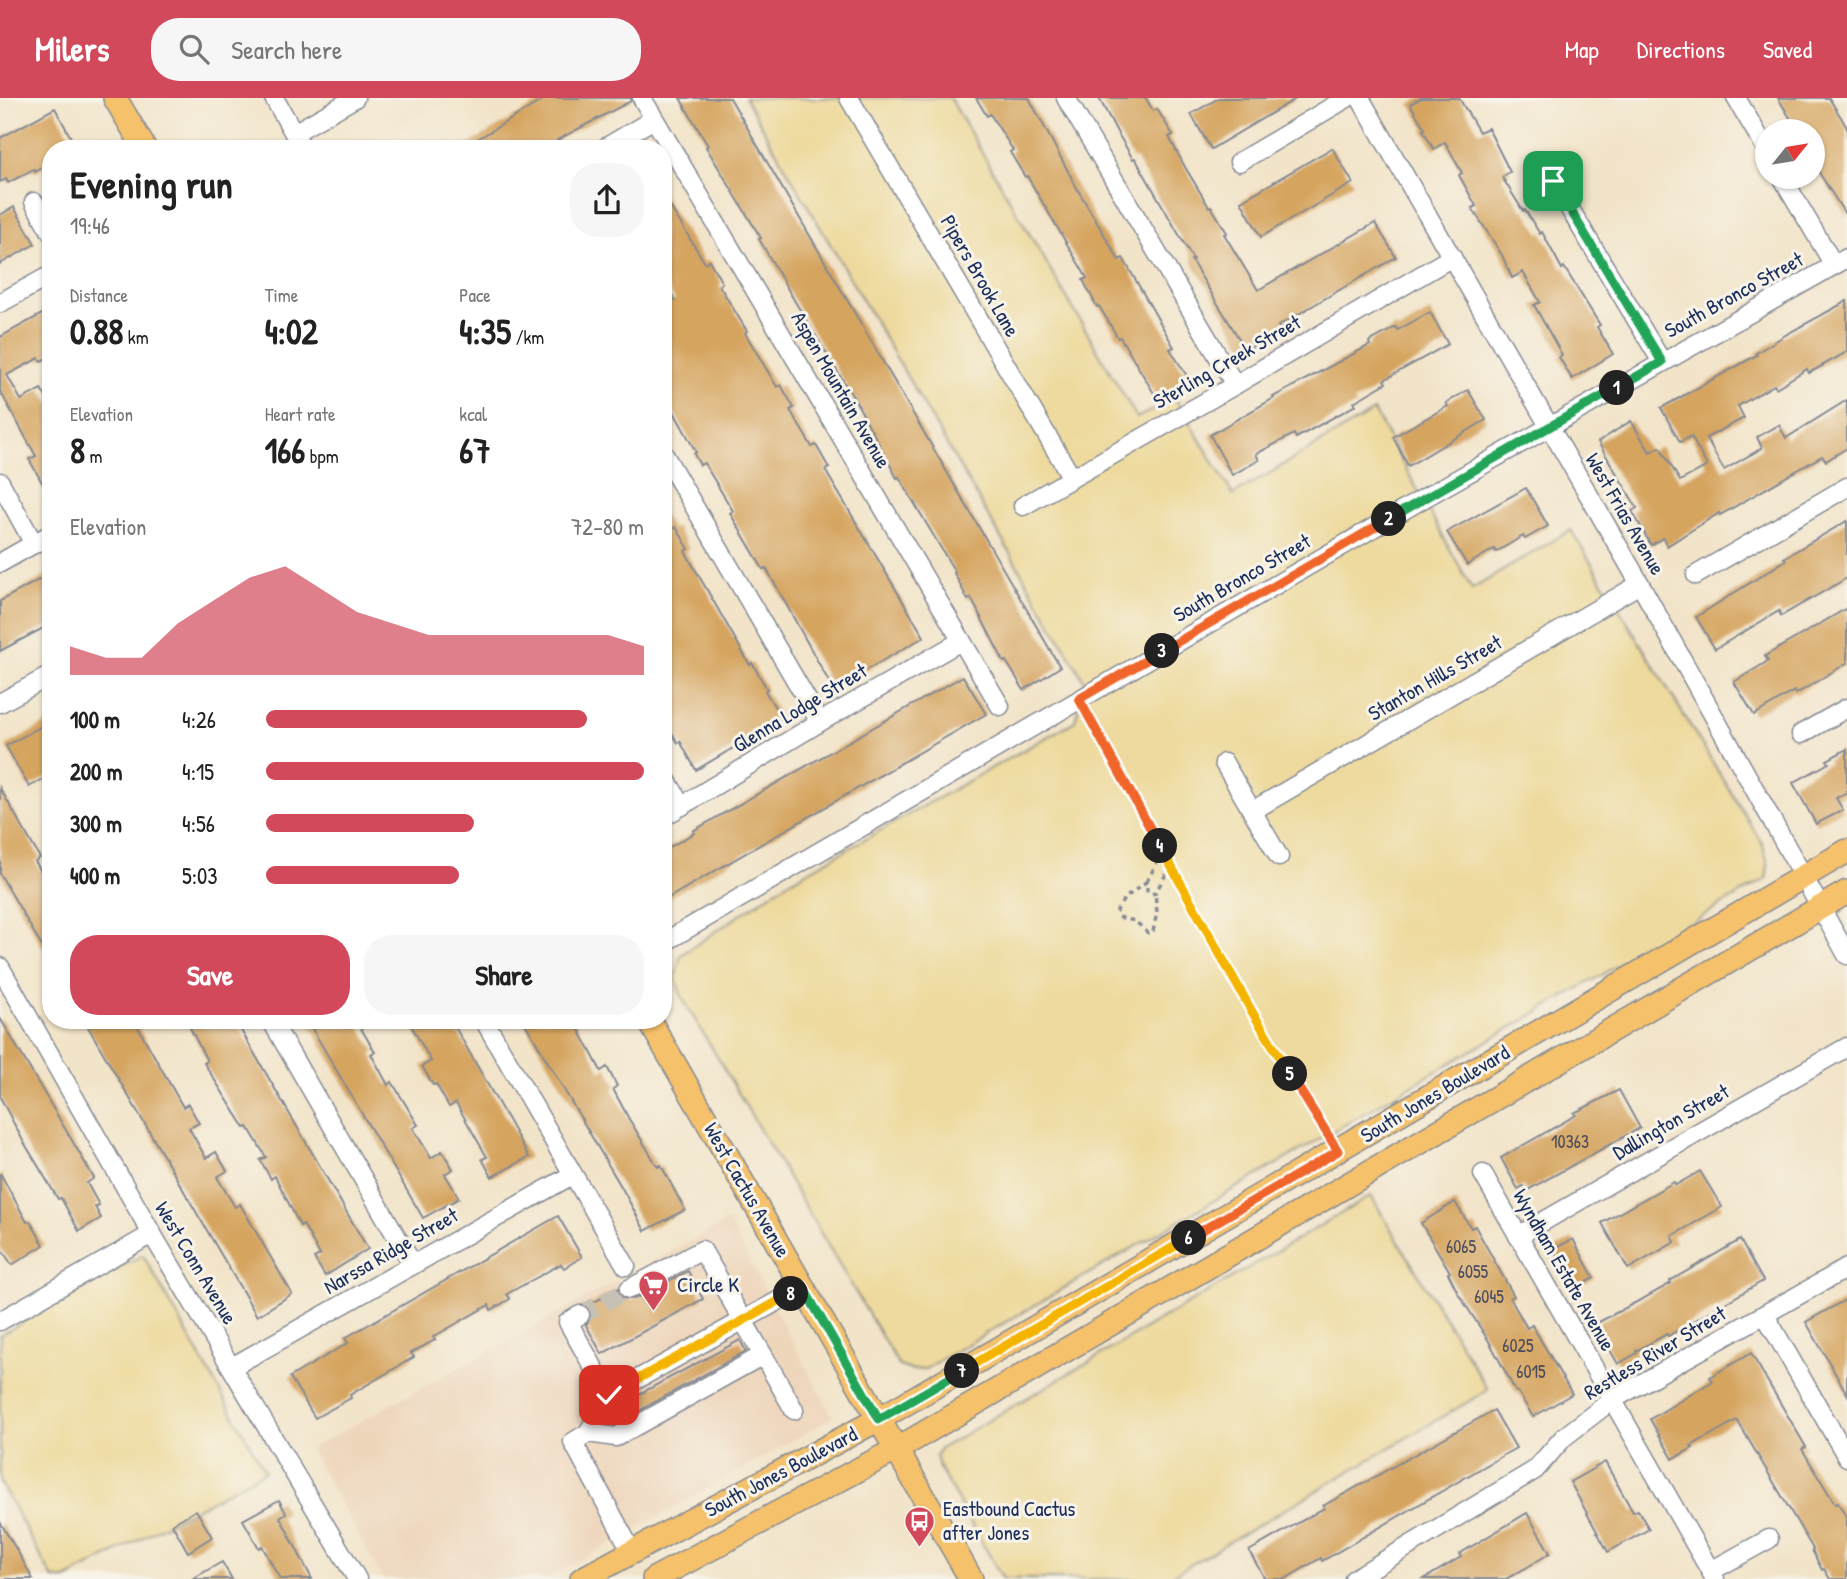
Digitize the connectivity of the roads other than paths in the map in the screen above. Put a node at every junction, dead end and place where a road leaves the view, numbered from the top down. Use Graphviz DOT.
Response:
graph roads {
  1 [pos="115,98"];
  2 [pos="274,98"];
  3 [pos="355,98"];
  4 [pos="642,98"];
  5 [pos="849,98"];
  6 [pos="1066,98"];
  7 [pos="1347,98"];
  8 [pos="1360,98"];
  9 [pos="1736,98"];
  10 [pos="654,119"];
  11 [pos="1755,130"];
  12 [pos="140,140"];
  13 [pos="298,140"];
  14 [pos="300,140"];
  15 [pos="618,140"];
  16 [pos="666,140"];
  17 [pos="672,150"];
  18 [pos="1239,162"];
  19 [pos="1553,181"];
  20 [pos="1790,189"];
  21 [pos="34,202"];
  22 [pos="42,216"];
  23 [pos="1452,257"];
  24 [pos="1840,261"];
  25 [pos="42,280"];
  26 [pos="0,303"];
  27 [pos="1662,362"];
  28 [pos="1235,385"];
  29 [pos="1549,428"];
  30 [pos="672,468"];
  31 [pos="1072,478"];
  32 [pos="0,482"];
  33 [pos="1847,487"];
  34 [pos="1023,506"];
  35 [pos="42,539"];
  36 [pos="34,544"];
  37 [pos="0,562"];
  38 [pos="1696,575"];
  39 [pos="1640,584"];
  40 [pos="961,641"];
  41 [pos="42,680"];
  42 [pos="0,703"];
  43 [pos="1000,706"];
  44 [pos="1847,708"];
  45 [pos="820,722"];
  46 [pos="1801,734"];
  47 [pos="1224,763"];
  48 [pos="672,789"];
  49 [pos="682,806"];
  50 [pos="1252,811"];
  51 [pos="672,812"];
  52 [pos="1847,852"];
  53 [pos="1279,857"];
  54 [pos="1805,876"];
  55 [pos="1847,892"];
  56 [pos="1822,907"];
  57 [pos="672,938"];
  58 [pos="1847,955"];
  59 [pos="0,967"];
  60 [pos="276,1029"];
  61 [pos="489,1029"];
  62 [pos="654,1029"];
  63 [pos="1847,1047"];
  64 [pos="1483,1174"];
  65 [pos="572,1175"];
  66 [pos="152,1234"];
  67 [pos="1518,1236"];
  68 [pos="414,1265"];
  69 [pos="626,1266"];
  70 [pos="1847,1268"];
  71 [pos="803,1287"];
  72 [pos="629,1289"];
  73 [pos="2,1315"];
  74 [pos="1765,1315"];
  75 [pos="574,1319"];
  76 [pos="744,1322"];
  77 [pos="763,1355"];
  78 [pos="232,1367"];
  79 [pos="609,1395"];
  80 [pos="1612,1400"];
  81 [pos="794,1410"];
  82 [pos="879,1419"];
  83 [pos="588,1433"];
  84 [pos="897,1449"];
  85 [pos="1847,1457"];
  86 [pos="1769,1539"];
  87 [pos="632,1552"];
  88 [pos="1713,1575"];
  89 [pos="357,1579"];
  90 [pos="582,1579"];
  91 [pos="654,1579"];
  92 [pos="971,1579"];
  93 [pos="1354,1579"];
  1 -- 12 [label="main road"];
  2 -- 13 [label="street"];
  3 -- 14 [label="street"];
  4 -- 10 [label="street, Aspen Mountain Avenue"];
  5 -- 31 [label="street, Pipers Brook Lane"];
  6 -- 28 [label="street"];
  7 -- 18 [label="street"];
  8 -- 23 [label="street, West Frias Avenue"];
  9 -- 11 [label="street"];
  10 -- 15 [label="street"];
  10 -- 16 [label="street, Aspen Mountain Avenue"];
  17 -- 40 [label="street, Aspen Mountain Avenue"];
  19 -- 27 [label="street"];
  20 -- 24 [label="street"];
  21 -- 22 [label="street"];
  23 -- 28 [label="street, Sterling Creek Street"];
  23 -- 29 [label="street, West Frias Avenue"];
  24 -- 27 [label="street, South Bronco Street"];
  25 -- 26 [label="street"];
  27 -- 29 [label="street, South Bronco Street"];
  28 -- 31 [label="street, Sterling Creek Street"];
  29 -- 39 [label="street, West Frias Avenue"];
  29 -- 57 [label="street, South Bronco Street"];
  30 -- 45 [label="street"];
  31 -- 34 [label="street, Sterling Creek Street"];
  32 -- 36 [label="street"];
  33 -- 38 [label="street"];
  35 -- 36 [label="street"];
  36 -- 37 [label="street"];
  39 -- 50 [label="street, Stanton Hills Street"];
  39 -- 54 [label="street, West Frias Avenue"];
  40 -- 43 [label="street, Aspen Mountain Avenue"];
  40 -- 45 [label="street, Glenna Lodge Street"];
  41 -- 42 [label="street"];
  44 -- 46 [label="street"];
  45 -- 49 [label="street, Glenna Lodge Street"];
  47 -- 50 [label="street"];
  48 -- 49 [label="street"];
  49 -- 51 [label="street, Glenna Lodge Street"];
  50 -- 53 [label="street"];
  52 -- 54 [label="main road, South Jones Boulevard"];
  54 -- 56 [label="street, West Frias Avenue"];
  54 -- 82 [label="main road, South Jones Boulevard"];
  55 -- 56 [label="main road, South Jones Boulevard"];
  56 -- 58 [label="street, West Frias Avenue"];
  56 -- 84 [label="main road, South Jones Boulevard"];
  59 -- 66 [label="street, West Conn Avenue"];
  60 -- 68 [label="street"];
  61 -- 65 [label="street"];
  62 -- 71 [label="main road, West Cactus Avenue"];
  63 -- 67 [label="street, Dallington Street"];
  64 -- 67 [label="street, Wyndham Estate Avenue"];
  65 -- 68 [label="street, Narssa Ridge Street"];
  65 -- 69 [label="street"];
  66 -- 73 [label="street"];
  66 -- 78 [label="street, West Conn Avenue"];
  67 -- 80 [label="street, Wyndham Estate Avenue"];
  68 -- 78 [label="street, Narssa Ridge Street"];
  70 -- 74 [label="street, Restless River Street"];
  71 -- 76 [label="street"];
  71 -- 82 [label="main road, West Cactus Avenue"];
  72 -- 76 [label="street"];
  74 -- 80 [label="street, Restless River Street"];
  74 -- 85 [label="street"];
  75 -- 79 [label="street"];
  76 -- 77 [label="street"];
  76 -- 79 [label="street"];
  77 -- 81 [label="street"];
  77 -- 83 [label="street"];
  78 -- 89 [label="street, West Conn Avenue"];
  79 -- 83 [label="street"];
  80 -- 88 [label="street, Wyndham Estate Avenue"];
  80 -- 93 [label="street, Restless River Street"];
  82 -- 84 [label="main road, West Cactus Avenue"];
  82 -- 87 [label="main road, South Jones Boulevard"];
  83 -- 87 [label="street"];
  84 -- 91 [label="main road, South Jones Boulevard"];
  84 -- 92 [label="main road, West Cactus Avenue"];
  86 -- 88 [label="street, Wyndham Estate Avenue"];
  87 -- 90 [label="main road, South Jones Boulevard"];
}
